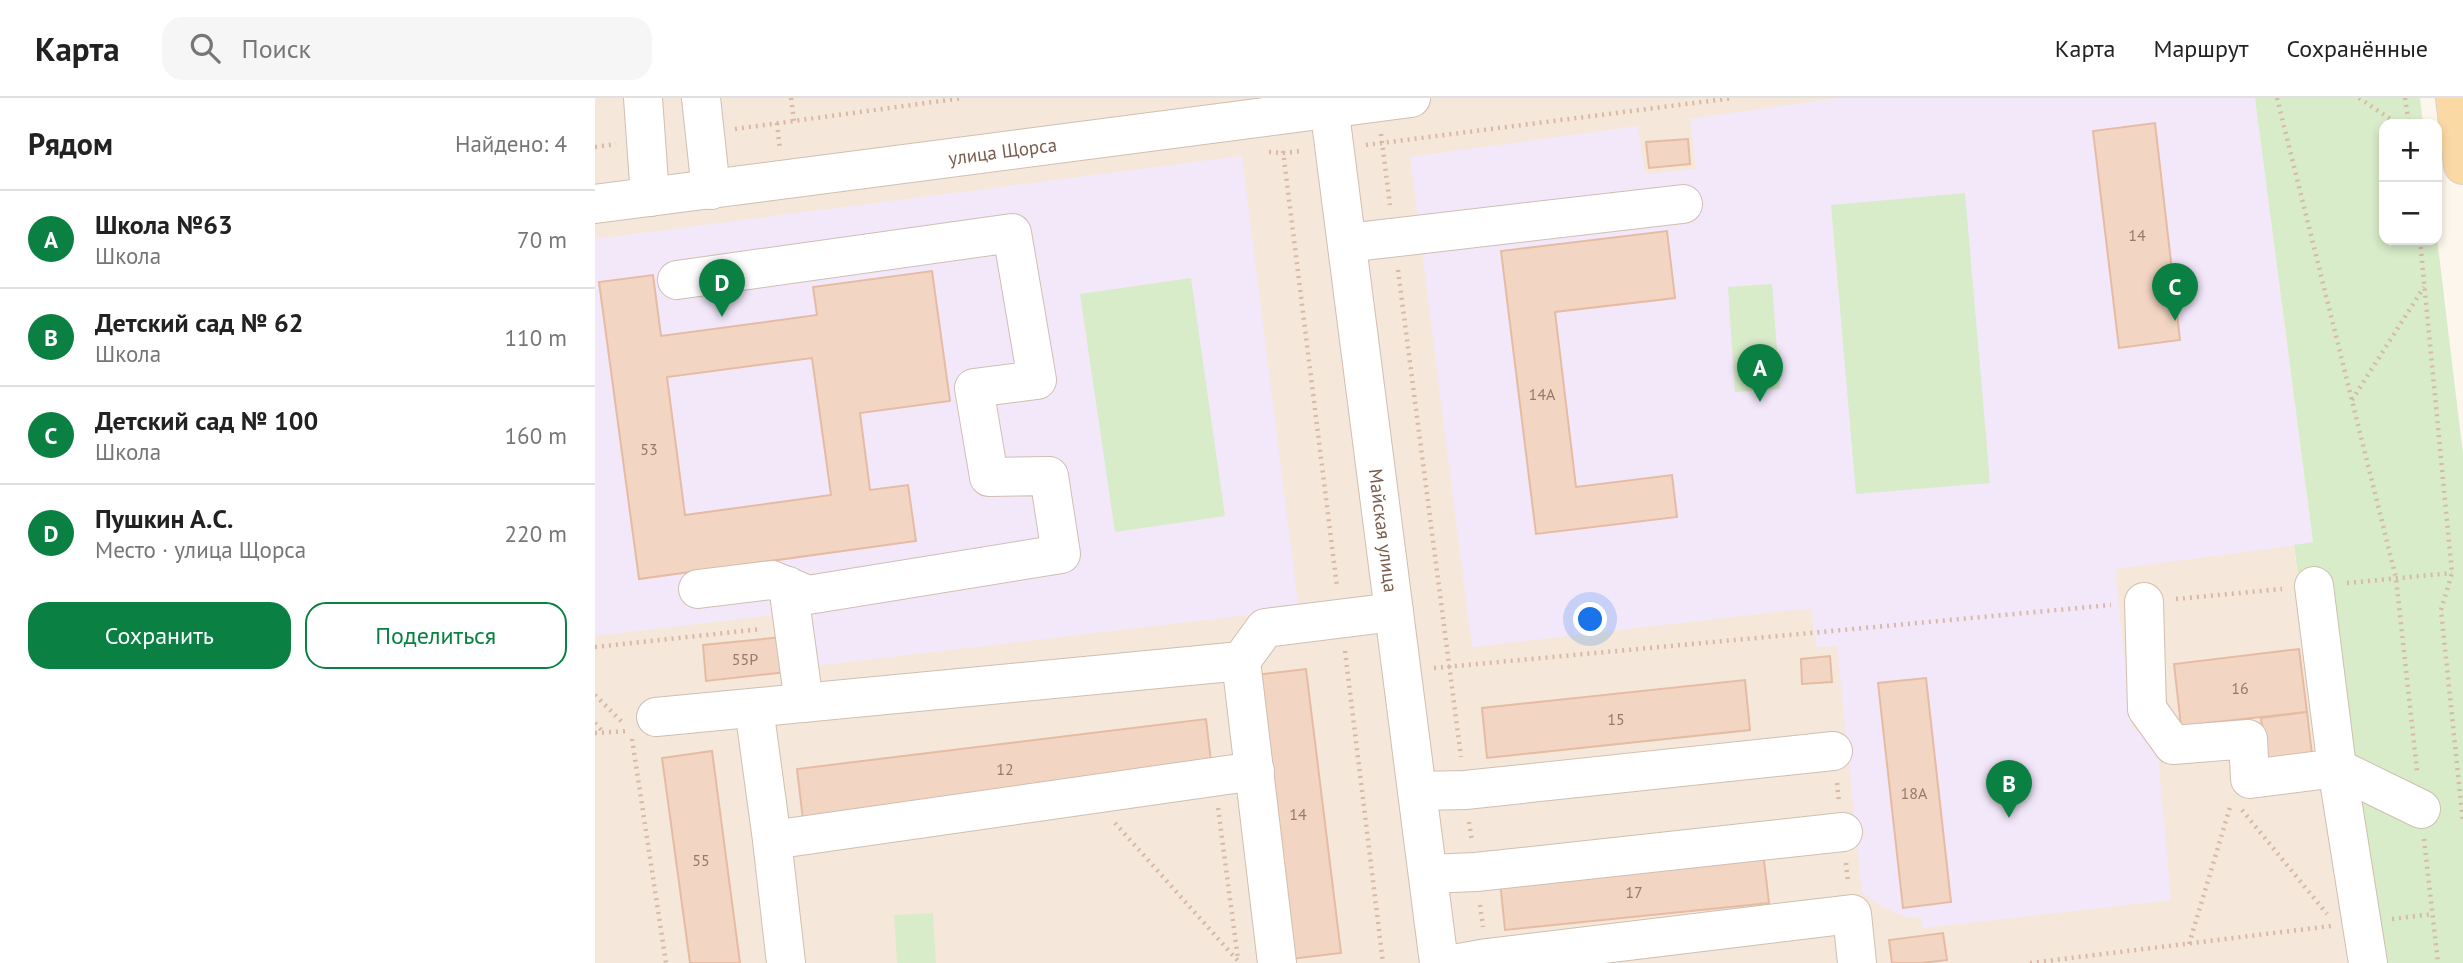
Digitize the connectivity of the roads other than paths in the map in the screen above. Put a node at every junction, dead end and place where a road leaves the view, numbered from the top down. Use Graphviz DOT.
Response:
graph roads {
  1 [pos="643,98"];
  2 [pos="2455,98"];
  3 [pos="1394,100"];
  4 [pos="1329,104"];
  5 [pos="703,115"];
  6 [pos="2463,165"];
  7 [pos="711,190"];
  8 [pos="650,197"];
  9 [pos="595,204"];
  10 [pos="1683,204"];
  11 [pos="1347,243"];
  12 [pos="677,280"];
  13 [pos="788,586"];
  14 [pos="2314,586"];
  15 [pos="698,589"];
  16 [pos="2144,602"];
  17 [pos="1394,612"];
  18 [pos="1241,661"];
  19 [pos="804,703"];
  20 [pos="754,708"];
  21 [pos="656,717"];
  22 [pos="1833,751"];
  23 [pos="2337,768"];
  24 [pos="1255,771"];
  25 [pos="1417,791"];
  26 [pos="2421,809"];
  27 [pos="1843,832"];
  28 [pos="772,840"];
  29 [pos="1428,874"];
  30 [pos="1473,960"];
  31 [pos="786,963"];
  32 [pos="1277,963"];
  33 [pos="1439,963"];
  34 [pos="1857,963"];
  35 [pos="2368,963"];
  1 -- 8 [label="street"];
  2 -- 6 [label="main road"];
  3 -- 4 [label="street, улица Щорса"];
  4 -- 7 [label="street, улица Щорса"];
  4 -- 11 [label="street, Майская улица"];
  5 -- 7 [label="street"];
  7 -- 8 [label="street, улица Щорса"];
  8 -- 9 [label="street, улица Щорса"];
  10 -- 11 [label="street"];
  11 -- 17 [label="street, Майская улица"];
  12 -- 13 [label="street"];
  13 -- 15 [label="street"];
  13 -- 19 [label="street"];
  14 -- 23 [label="street"];
  16 -- 23 [label="street"];
  17 -- 18 [label="street"];
  17 -- 25 [label="street, Майская улица"];
  18 -- 19 [label="street"];
  18 -- 24 [label="street"];
  19 -- 20 [label="street"];
  20 -- 21 [label="street"];
  20 -- 28 [label="street"];
  22 -- 25 [label="street"];
  23 -- 26 [label="street"];
  23 -- 35 [label="street"];
  24 -- 28 [label="street"];
  24 -- 32 [label="street"];
  25 -- 29 [label="street, Майская улица"];
  27 -- 29 [label="street"];
  28 -- 31 [label="street"];
  29 -- 33 [label="street, Майская улица"];
  30 -- 34 [label="street"];
}
